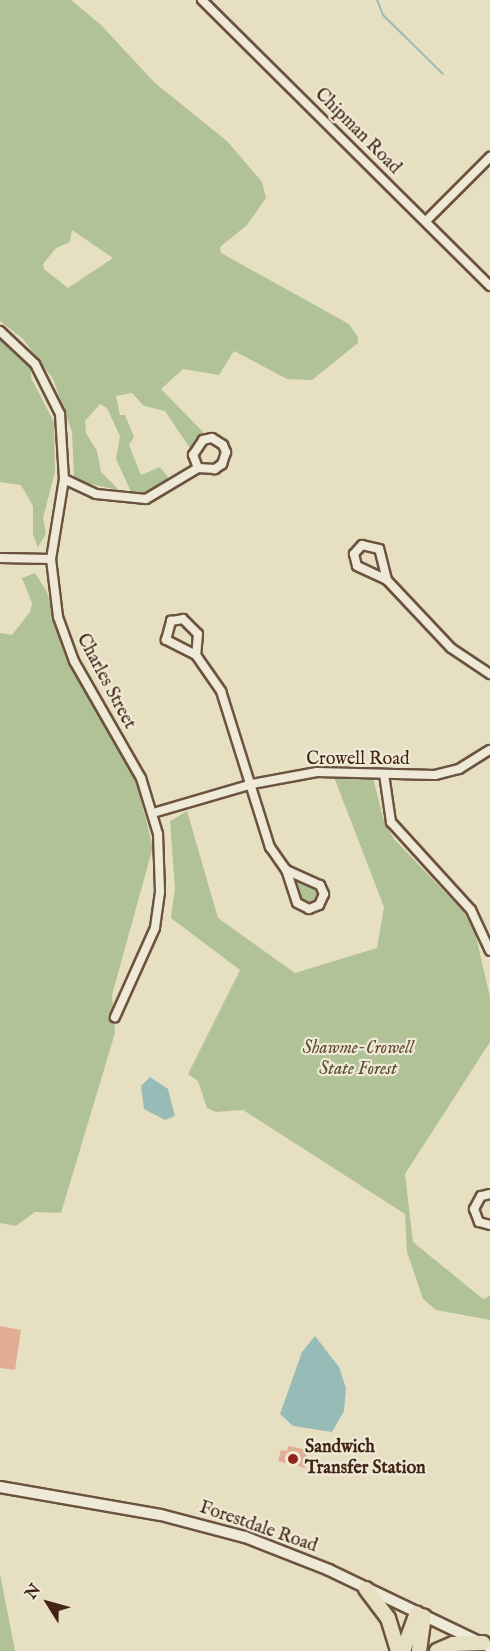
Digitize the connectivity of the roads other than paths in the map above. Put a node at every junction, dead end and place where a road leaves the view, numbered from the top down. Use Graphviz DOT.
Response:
graph roads {
  1 [pos="202,0"];
  2 [pos="490,157"];
  3 [pos="426,221"];
  4 [pos="490,286"];
  5 [pos="0,331"];
  6 [pos="198,468"];
  7 [pos="64,479"];
  8 [pos="0,558"];
  9 [pos="51,559"];
  10 [pos="387,580"];
  11 [pos="196,656"];
  12 [pos="490,674"];
  13 [pos="490,750"];
  14 [pos="384,774"];
  15 [pos="252,784"];
  16 [pos="153,813"];
  17 [pos="286,870"];
  18 [pos="490,951"];
  19 [pos="115,1017"];
  20 [pos="490,1194"];
  21 [pos="490,1225"];
  22 [pos="0,1487"];
  23 [pos="366,1589"];
  24 [pos="420,1614"];
  25 [pos="486,1645"];
  26 [pos="398,1651"];
  27 [pos="403,1651"];
  28 [pos="419,1651"];
  29 [pos="437,1651"];
  1 -- 3 [label="street, Chipman Road"];
  2 -- 3 [label="street"];
  3 -- 4 [label="street, Chipman Road"];
  5 -- 7 [label="street, Charles Street"];
  6 -- 6 [label="street"];
  6 -- 7 [label="street"];
  7 -- 9 [label="street, Charles Street"];
  8 -- 9 [label="street"];
  9 -- 16 [label="street, Charles Street"];
  10 -- 10 [label="street"];
  10 -- 12 [label="street"];
  11 -- 11 [label="street"];
  11 -- 15 [label="street"];
  13 -- 14 [label="street, Crowell Road"];
  14 -- 15 [label="street, Crowell Road"];
  14 -- 18 [label="street"];
  15 -- 16 [label="street, Crowell Road"];
  15 -- 17 [label="street"];
  16 -- 19 [label="street, Charles Street"];
  17 -- 17 [label="street"];
  20 -- 21 [label="street"];
  22 -- 23 [label="main road, Forestdale Road"];
  23 -- 24 [label="main road, Forestdale Road"];
  23 -- 26 [label="highway"];
  24 -- 25 [label="main road, Forestdale Road"];
  24 -- 27 [label="highway"];
  24 -- 28 [label="highway"];
  25 -- 29 [label="highway"];
}
